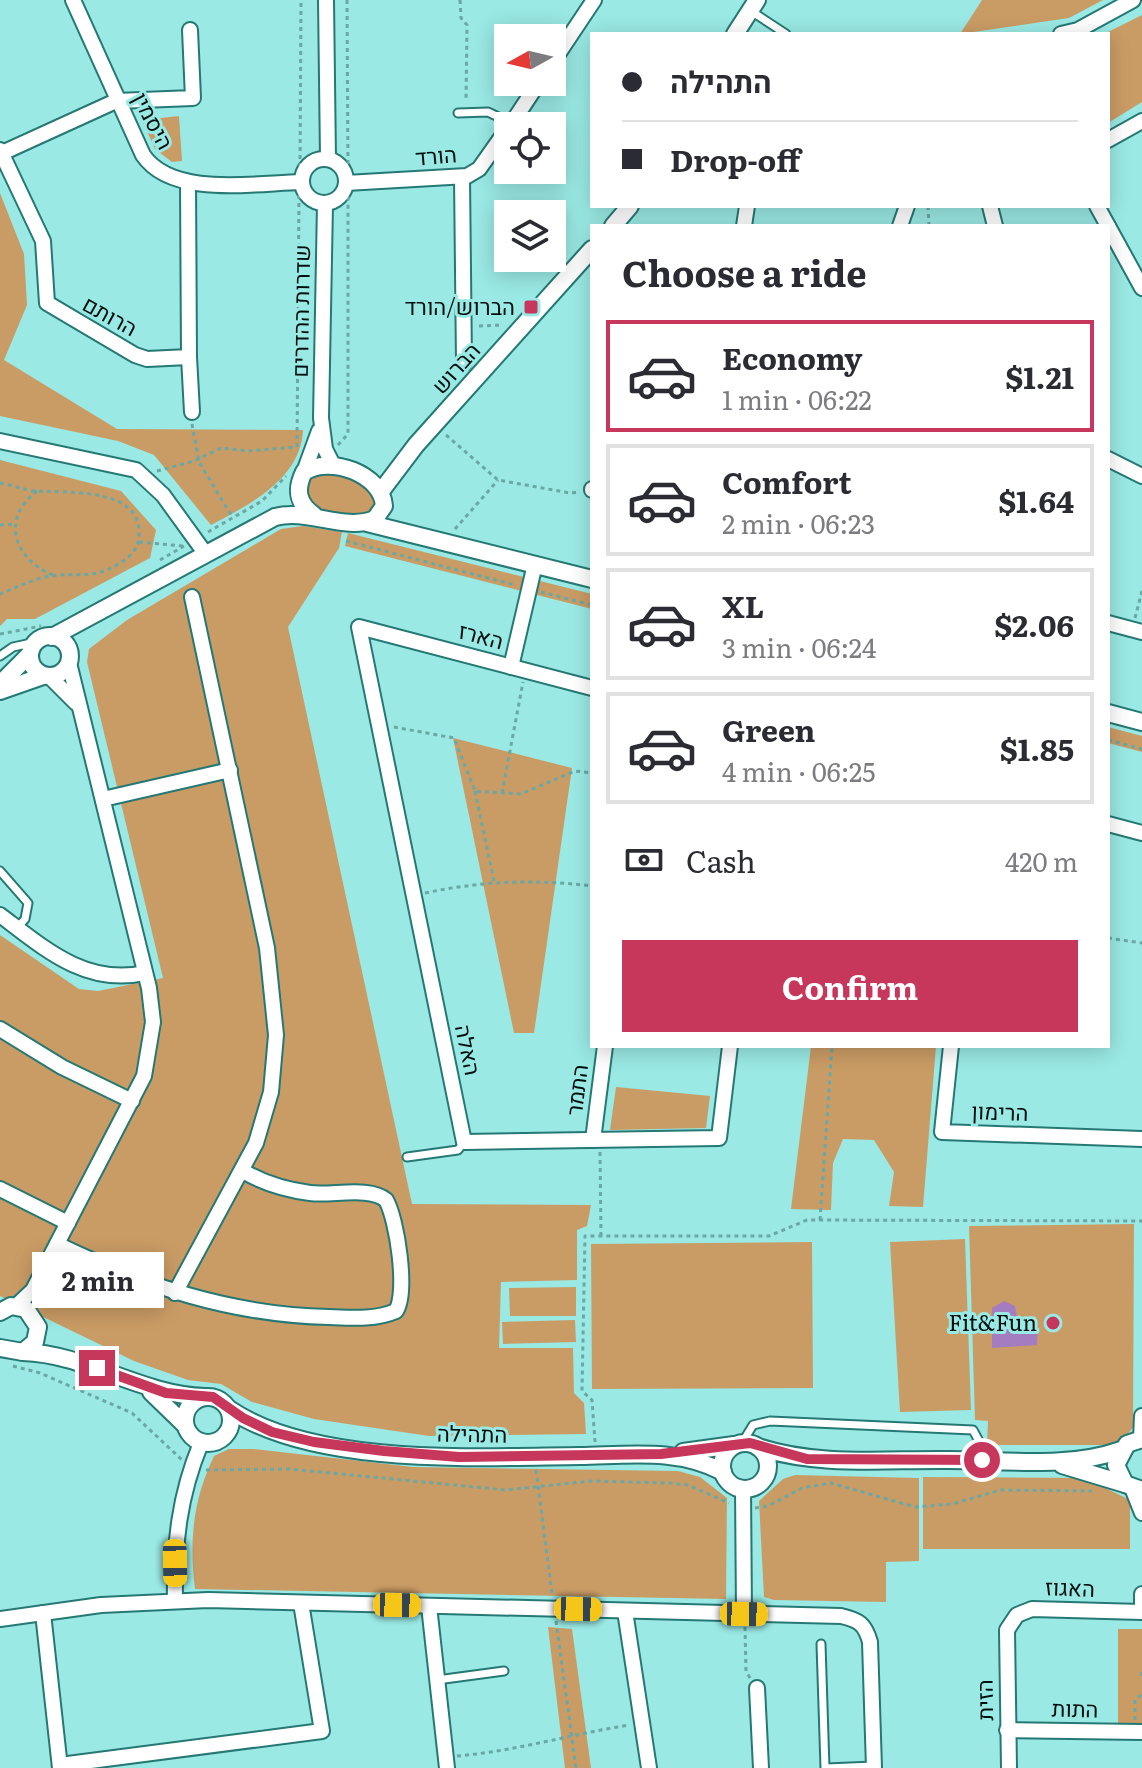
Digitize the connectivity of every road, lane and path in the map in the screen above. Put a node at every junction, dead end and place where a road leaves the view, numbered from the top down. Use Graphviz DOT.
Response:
graph roads {
  1 [pos="73,0"];
  2 [pos="301,0"];
  3 [pos="326,0"];
  4 [pos="347,0"];
  5 [pos="460,0"];
  6 [pos="594,0"];
  7 [pos="1133,0"];
  8 [pos="753,5"];
  9 [pos="190,30"];
  10 [pos="736,32"];
  11 [pos="784,32"];
  12 [pos="1070,32"];
  13 [pos="566,42"];
  14 [pos="116,101"];
  15 [pos="462,113"];
  16 [pos="494,116"];
  17 [pos="1142,121"];
  18 [pos="1110,139"];
  19 [pos="494,148"];
  20 [pos="1,152"];
  21 [pos="328,159"];
  22 [pos="462,177"];
  23 [pos="300,182"];
  24 [pos="188,183"];
  25 [pos="347,183"];
  26 [pos="325,204"];
  27 [pos="629,208"];
  28 [pos="615,224"];
  29 [pos="1110,230"];
  30 [pos="590,251"];
  31 [pos="1142,288"];
  32 [pos="524,325"];
  33 [pos="463,327"];
  34 [pos="189,357"];
  35 [pos="464,363"];
  36 [pos="192,412"];
  37 [pos="434,425"];
  38 [pos="0,441"];
  39 [pos="416,445"];
  40 [pos="297,447"];
  41 [pos="198,459"];
  42 [pos="325,460"];
  43 [pos="1110,460"];
  44 [pos="298,470"];
  45 [pos="362,476"];
  46 [pos="1142,476"];
  47 [pos="147,479"];
  48 [pos="498,480"];
  49 [pos="0,483"];
  50 [pos="299,490"];
  51 [pos="590,490"];
  52 [pos="37,491"];
  53 [pos="383,494"];
  54 [pos="314,515"];
  55 [pos="275,517"];
  56 [pos="233,518"];
  57 [pos="367,523"];
  58 [pos="15,524"];
  59 [pos="0,525"];
  60 [pos="242,533"];
  61 [pos="424,535"];
  62 [pos="346,541"];
  63 [pos="445,541"];
  64 [pos="139,542"];
  65 [pos="195,546"];
  66 [pos="158,561"];
  67 [pos="535,564"];
  68 [pos="53,575"];
  69 [pos="590,578"];
  70 [pos="529,589"];
  71 [pos="1142,591"];
  72 [pos="0,594"];
  73 [pos="192,597"];
  74 [pos="590,604"];
  75 [pos="113,605"];
  76 [pos="1110,624"];
  77 [pos="359,627"];
  78 [pos="1137,631"];
  79 [pos="0,634"];
  80 [pos="42,639"];
  81 [pos="0,656"];
  82 [pos="70,660"];
  83 [pos="518,669"];
  84 [pos="46,676"];
  85 [pos="0,684"];
  86 [pos="590,687"];
  87 [pos="0,691"];
  88 [pos="82,714"];
  89 [pos="1110,714"];
  90 [pos="1142,722"];
  91 [pos="379,724"];
  92 [pos="1110,741"];
  93 [pos="1142,749"];
  94 [pos="230,770"];
  95 [pos="590,773"];
  96 [pos="475,791"];
  97 [pos="502,793"];
  98 [pos="103,799"];
  99 [pos="1110,825"];
  100 [pos="1142,833"];
  101 [pos="0,871"];
  102 [pos="495,882"];
  103 [pos="590,886"];
  104 [pos="414,895"];
  105 [pos="0,915"];
  106 [pos="17,928"];
  107 [pos="1110,938"];
  108 [pos="1142,943"];
  109 [pos="145,973"];
  110 [pos="0,1029"];
  111 [pos="605,1048"];
  112 [pos="730,1048"];
  113 [pos="832,1048"];
  114 [pos="951,1048"];
  115 [pos="132,1101"];
  116 [pos="1142,1139"];
  117 [pos="597,1140"];
  118 [pos="464,1142"];
  119 [pos="407,1157"];
  120 [pos="243,1171"];
  121 [pos="0,1189"];
  122 [pos="820,1220"];
  123 [pos="1142,1221"];
  124 [pos="68,1223"];
  125 [pos="601,1236"];
  126 [pos="57,1244"];
  127 [pos="35,1287"];
  128 [pos="175,1293"];
  129 [pos="6,1308"];
  130 [pos="36,1322"];
  131 [pos="8,1354"];
  132 [pos="74,1359"];
  133 [pos="143,1387"];
  134 [pos="205,1397"];
  135 [pos="229,1409"];
  136 [pos="1142,1416"];
  137 [pos="185,1425"];
  138 [pos="284,1435"];
  139 [pos="224,1437"];
  140 [pos="1142,1439"];
  141 [pos="201,1443"];
  142 [pos="745,1445"];
  143 [pos="1121,1450"];
  144 [pos="661,1454"];
  145 [pos="595,1455"];
  146 [pos="807,1459"];
  147 [pos="982,1460"];
  148 [pos="1037,1460"];
  149 [pos="190,1467"];
  150 [pos="723,1472"];
  151 [pos="766,1475"];
  152 [pos="1133,1487"];
  153 [pos="743,1488"];
  154 [pos="1096,1491"];
  155 [pos="744,1508"];
  156 [pos="1142,1513"];
  157 [pos="1142,1594"];
  158 [pos="175,1601"];
  159 [pos="301,1603"];
  160 [pos="429,1606"];
  161 [pos="625,1611"];
  162 [pos="1142,1612"];
  163 [pos="43,1613"];
  164 [pos="744,1614"];
  165 [pos="0,1619"];
  166 [pos="1007,1630"];
  167 [pos="821,1644"];
  168 [pos="504,1671"];
  169 [pos="1142,1672"];
  170 [pos="437,1680"];
  171 [pos="1142,1680"];
  172 [pos="757,1688"];
  173 [pos="1142,1694"];
  174 [pos="642,1723"];
  175 [pos="1007,1730"];
  176 [pos="1139,1732"];
  177 [pos="447,1763"];
  178 [pos="60,1766"];
  179 [pos="874,1767"];
  180 [pos="649,1768"];
  181 [pos="761,1768"];
  182 [pos="825,1768"];
  183 [pos="1009,1768"];
  1 -- 14 [label="street, היסמין"];
  2 -- 23 [label="path"];
  3 -- 21 [label="street"];
  4 -- 25 [label="path"];
  5 -- 15 [label="path"];
  6 -- 13 [label="street"];
  7 -- 12 [label="street"];
  8 -- 10 [label="street"];
  8 -- 11 [label="lane"];
  9 -- 14 [label="street"];
  14 -- 20 [label="street, הרותם"];
  14 -- 24 [label="street, היסמין"];
  15 -- 16 [label="lane"];
  17 -- 18 [label="street"];
  19 -- 22 [label="street, הורד"];
  20 -- 34 [label="street, הרותם"];
  21 -- 23 [label="street"];
  21 -- 25 [label="street"];
  22 -- 25 [label="street, הורד"];
  22 -- 33 [label="street"];
  23 -- 24 [label="street, היסמין"];
  23 -- 26 [label="street"];
  23 -- 40 [label="path"];
  24 -- 34 [label="street"];
  25 -- 26 [label="street"];
  25 -- 42 [label="path"];
  26 -- 42 [label="street, שדרות ההדרים"];
  27 -- 28 [label="street"];
  29 -- 31 [label="street"];
  30 -- 32 [label="street, הברוש"];
  32 -- 33 [label="path"];
  32 -- 37 [label="street, הברוש"];
  33 -- 35 [label="street"];
  34 -- 36 [label="street"];
  36 -- 41 [label="path"];
  37 -- 39 [label="street, הברוש"];
  37 -- 48 [label="path"];
  38 -- 47 [label="street"];
  39 -- 45 [label="street, הברוש"];
  39 -- 53 [label="street, הברוש"];
  40 -- 41 [label="path"];
  40 -- 42 [label="path"];
  41 -- 47 [label="path"];
  41 -- 56 [label="path"];
  42 -- 44 [label="street"];
  42 -- 44 [label="street"];
  42 -- 45 [label="street"];
  43 -- 46 [label="street"];
  44 -- 50 [label="street"];
  44 -- 56 [label="path"];
  45 -- 53 [label="street"];
  47 -- 65 [label="street"];
  48 -- 51 [label="path"];
  48 -- 63 [label="path"];
  49 -- 52 [label="path"];
  50 -- 54 [label="street"];
  50 -- 55 [label="street"];
  52 -- 58 [label="path"];
  52 -- 64 [label="path"];
  53 -- 57 [label="street, הברוש"];
  53 -- 61 [label="street"];
  54 -- 55 [label="street"];
  54 -- 57 [label="street"];
  55 -- 60 [label="street"];
  56 -- 60 [label="path"];
  56 -- 65 [label="path"];
  57 -- 61 [label="street"];
  58 -- 59 [label="path"];
  58 -- 68 [label="path"];
  60 -- 65 [label="street"];
  61 -- 63 [label="street"];
  62 -- 70 [label="path"];
  63 -- 67 [label="street"];
  64 -- 65 [label="path"];
  64 -- 68 [label="path"];
  65 -- 66 [label="path"];
  65 -- 75 [label="street"];
  67 -- 69 [label="street"];
  67 -- 70 [label="street"];
  68 -- 72 [label="path"];
  70 -- 74 [label="path"];
  70 -- 83 [label="street"];
  71 -- 78 [label="path"];
  73 -- 94 [label="street"];
  75 -- 80 [label="street"];
  75 -- 82 [label="street"];
  76 -- 78 [label="street"];
  77 -- 83 [label="street, הארז"];
  77 -- 91 [label="street, האלה"];
  79 -- 80 [label="path"];
  80 -- 81 [label="lane"];
  80 -- 82 [label="street"];
  80 -- 84 [label="street"];
  80 -- 85 [label="street"];
  82 -- 84 [label="street"];
  82 -- 88 [label="street"];
  83 -- 86 [label="street, הארז"];
  83 -- 97 [label="path"];
  84 -- 87 [label="street"];
  84 -- 88 [label="street"];
  88 -- 98 [label="street"];
  89 -- 90 [label="street"];
  91 -- 96 [label="path"];
  91 -- 104 [label="street, האלה"];
  92 -- 93 [label="path"];
  94 -- 98 [label="street"];
  94 -- 120 [label="street"];
  95 -- 97 [label="path"];
  96 -- 97 [label="path"];
  96 -- 102 [label="path"];
  98 -- 109 [label="street"];
  99 -- 100 [label="street"];
  101 -- 106 [label="lane"];
  102 -- 103 [label="path"];
  102 -- 104 [label="path"];
  104 -- 118 [label="street, האלה"];
  105 -- 106 [label="street"];
  106 -- 109 [label="street"];
  107 -- 108 [label="path"];
  109 -- 115 [label="street"];
  110 -- 115 [label="street"];
  111 -- 117 [label="street, התמר"];
  112 -- 117 [label="street"];
  113 -- 122 [label="path"];
  114 -- 116 [label="street, הרימון"];
  115 -- 124 [label="street"];
  117 -- 118 [label="street"];
  117 -- 125 [label="path"];
  118 -- 119 [label="lane"];
  120 -- 128 [label="street"];
  120 -- 128 [label="street"];
  121 -- 124 [label="street"];
  122 -- 123 [label="path"];
  122 -- 125 [label="path"];
  124 -- 126 [label="street"];
  125 -- 145 [label="path"];
  126 -- 127 [label="street"];
  126 -- 128 [label="street"];
  127 -- 129 [label="street"];
  127 -- 130 [label="street"];
  129 -- 130 [label="street"];
  130 -- 131 [label="street"];
  130 -- 132 [label="street"];
  131 -- 132 [label="street"];
  131 -- 149 [label="path"];
  132 -- 133 [label="street"];
  133 -- 134 [label="street"];
  133 -- 137 [label="street"];
  134 -- 135 [label="street"];
  134 -- 137 [label="street"];
  135 -- 138 [label="street, התהילה"];
  135 -- 139 [label="street"];
  136 -- 140 [label="street"];
  137 -- 141 [label="street"];
  138 -- 139 [label="street, התהילה"];
  138 -- 145 [label="street, התהילה"];
  139 -- 141 [label="street"];
  140 -- 143 [label="street, התהילה"];
  141 -- 149 [label="street"];
  142 -- 144 [label="street, התהילה"];
  142 -- 146 [label="street, התהילה"];
  142 -- 147 [label="lane"];
  142 -- 150 [label="street"];
  142 -- 151 [label="street"];
  143 -- 148 [label="street, התהילה"];
  143 -- 152 [label="street"];
  144 -- 145 [label="street, התהילה"];
  144 -- 150 [label="street, התהילה"];
  146 -- 147 [label="street, התהילה"];
  146 -- 151 [label="street, התהילה"];
  147 -- 148 [label="street, התהילה"];
  148 -- 152 [label="street, התהילה"];
  149 -- 155 [label="path"];
  149 -- 158 [label="street"];
  150 -- 153 [label="street"];
  151 -- 153 [label="street"];
  152 -- 156 [label="street"];
  153 -- 155 [label="street"];
  154 -- 155 [label="path"];
  155 -- 164 [label="street"];
  157 -- 162 [label="street"];
  158 -- 159 [label="street"];
  158 -- 163 [label="street"];
  159 -- 160 [label="street"];
  159 -- 178 [label="street"];
  160 -- 161 [label="street"];
  160 -- 170 [label="street"];
  161 -- 164 [label="street"];
  161 -- 174 [label="street"];
  162 -- 166 [label="street, האגוז"];
  163 -- 165 [label="street"];
  163 -- 178 [label="street"];
  164 -- 172 [label="path"];
  164 -- 179 [label="street"];
  166 -- 175 [label="street, הזית"];
  167 -- 182 [label="lane"];
  168 -- 170 [label="lane"];
  169 -- 171 [label="path"];
  170 -- 177 [label="street"];
  172 -- 181 [label="street"];
  173 -- 176 [label="path"];
  174 -- 177 [label="path"];
  174 -- 180 [label="street"];
  175 -- 176 [label="street, התות"];
  175 -- 183 [label="street, הזית"];
  179 -- 182 [label="lane"];
}
